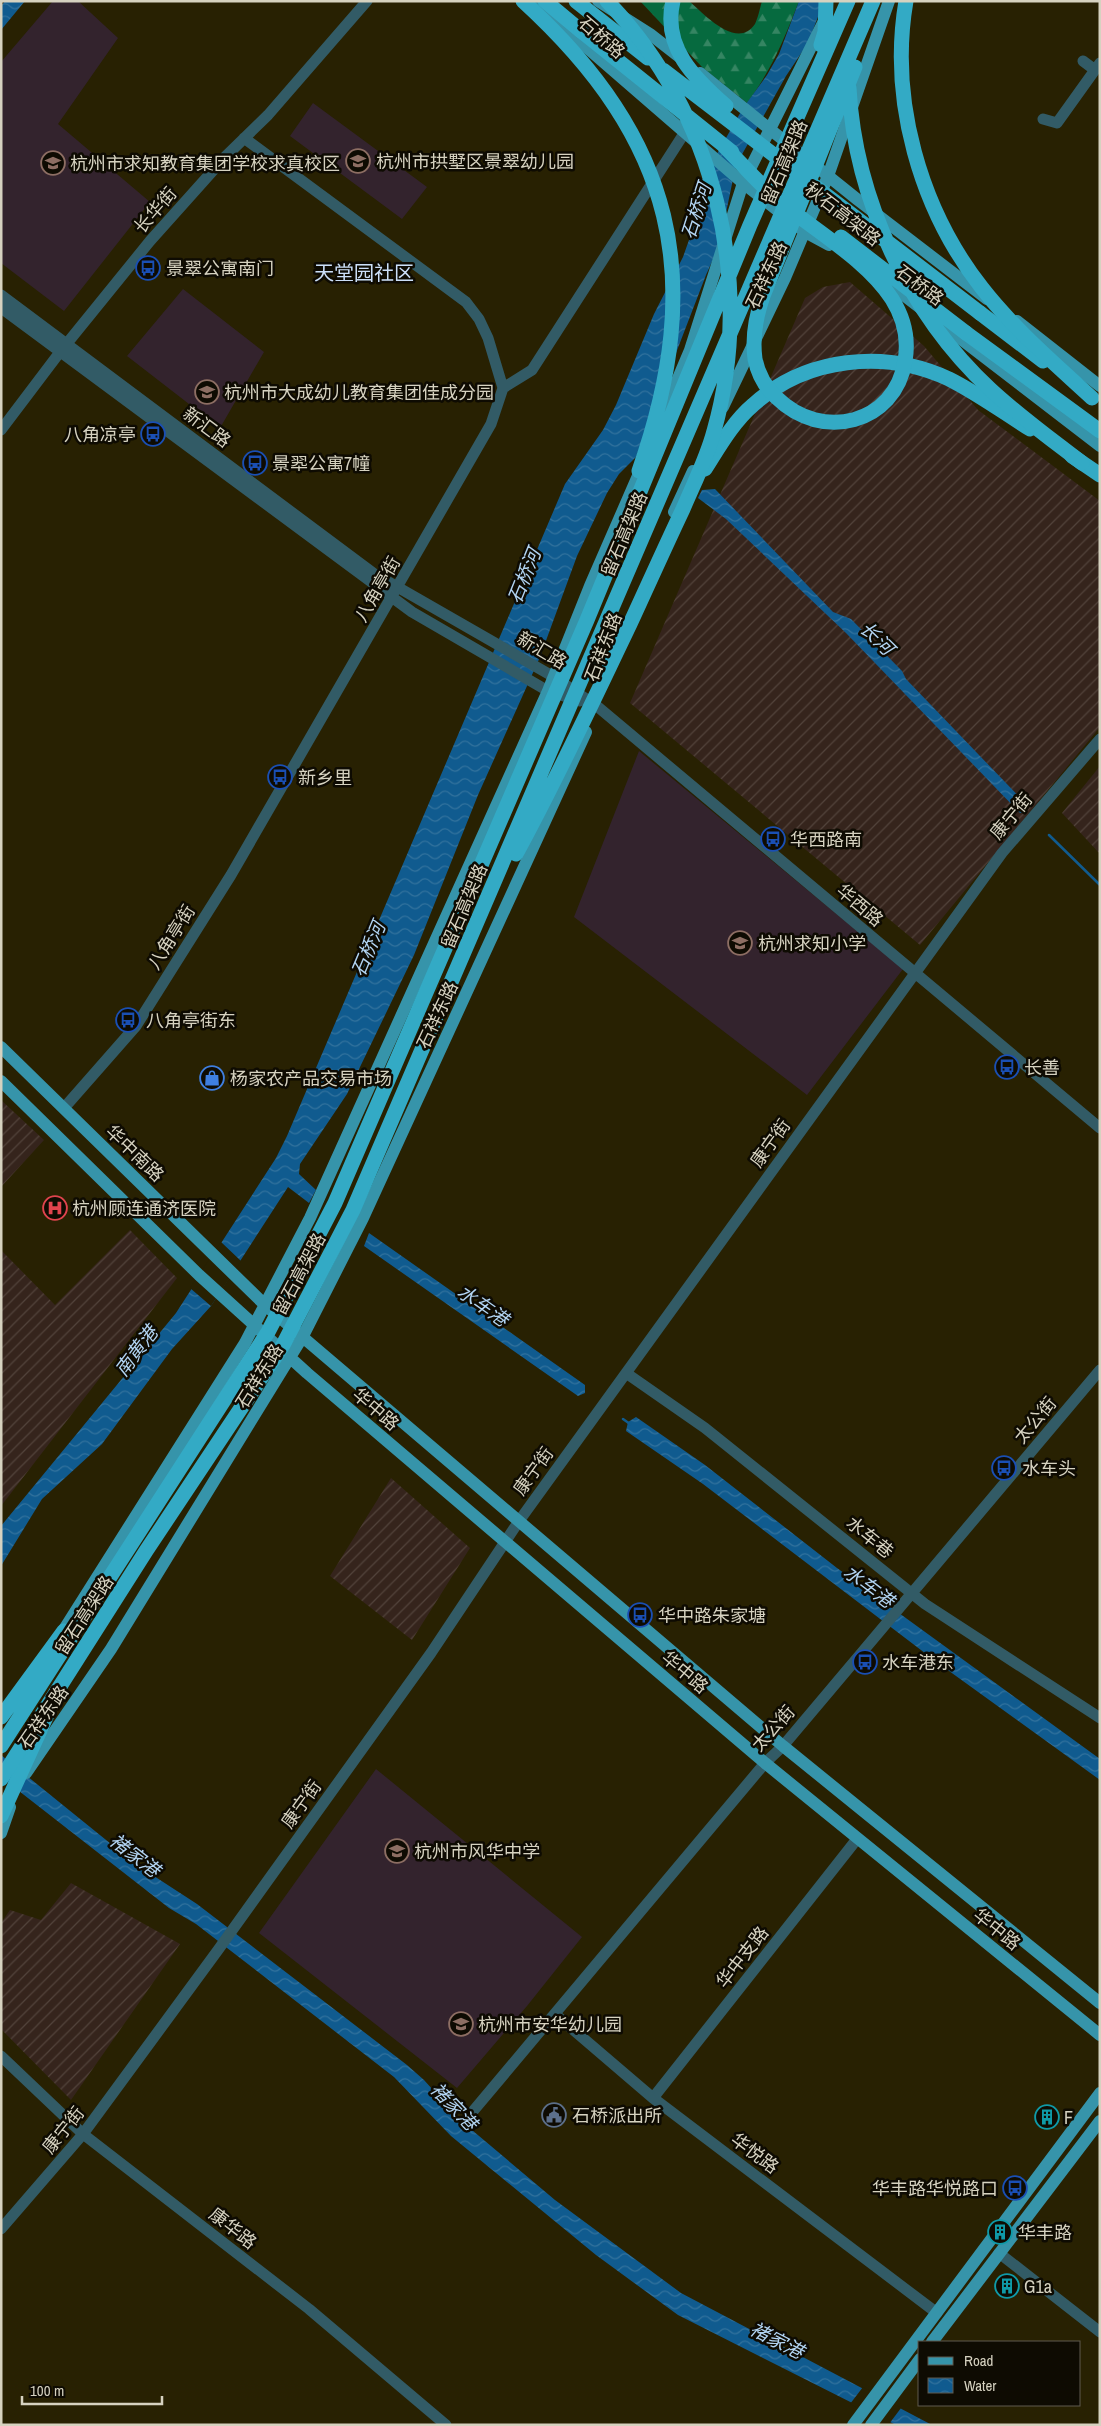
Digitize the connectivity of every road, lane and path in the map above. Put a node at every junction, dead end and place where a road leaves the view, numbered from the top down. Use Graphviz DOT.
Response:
graph roads {
  1 [pos="368,1"];
  2 [pos="523,1"];
  3 [pos="533,1"];
  4 [pos="545,1"];
  5 [pos="576,1"];
  6 [pos="598,1"];
  7 [pos="607,1"];
  8 [pos="673,1"];
  9 [pos="826,1"];
  10 [pos="833,1"];
  11 [pos="848,1"];
  12 [pos="852,1"];
  13 [pos="874,1"];
  14 [pos="889,1"];
  15 [pos="906,1"];
  16 [pos="1083,61"];
  17 [pos="1098,66"];
  18 [pos="1044,119"];
  19 [pos="766,126"];
  20 [pos="685,132"];
  21 [pos="244,138"];
  22 [pos="724,146"];
  23 [pos="791,166"];
  24 [pos="828,176"];
  25 [pos="742,181"];
  26 [pos="750,225"];
  27 [pos="805,232"];
  28 [pos="1,295"];
  29 [pos="1,308"];
  30 [pos="64,348"];
  31 [pos="503,388"];
  32 [pos="1097,396"];
  33 [pos="1,430"];
  34 [pos="1100,432"];
  35 [pos="1100,446"];
  36 [pos="1082,463"];
  37 [pos="1100,476"];
  38 [pos="691,491"];
  39 [pos="398,587"];
  40 [pos="392,598"];
  41 [pos="587,620"];
  42 [pos="554,677"];
  43 [pos="548,691"];
  44 [pos="598,707"];
  45 [pos="1100,739"];
  46 [pos="468,943"];
  47 [pos="914,973"];
  48 [pos="1,1047"];
  49 [pos="1,1081"];
  50 [pos="64,1108"];
  51 [pos="1100,1128"];
  52 [pos="265,1305"];
  53 [pos="254,1326"];
  54 [pos="303,1336"];
  55 [pos="290,1358"];
  56 [pos="1100,1370"];
  57 [pos="626,1373"];
  58 [pos="519,1521"];
  59 [pos="504,1541"];
  60 [pos="130,1544"];
  61 [pos="912,1593"];
  62 [pos="57,1691"];
  63 [pos="1,1717"];
  64 [pos="1100,1718"];
  65 [pos="1,1724"];
  66 [pos="1,1746"];
  67 [pos="783,1746"];
  68 [pos="765,1763"];
  69 [pos="1,1779"];
  70 [pos="1,1816"];
  71 [pos="1,1833"];
  72 [pos="857,1839"];
  73 [pos="1100,2003"];
  74 [pos="556,2015"];
  75 [pos="1100,2035"];
  76 [pos="1,2056"];
  77 [pos="1100,2093"];
  78 [pos="653,2098"];
  79 [pos="474,2110"];
  80 [pos="1100,2121"];
  81 [pos="84,2134"];
  82 [pos="1,2229"];
  83 [pos="999,2253"];
  84 [pos="937,2313"];
  85 [pos="1100,2332"];
  86 [pos="933,2341"];
  87 [pos="918,2362"];
  88 [pos="856,2421"];
  89 [pos="446,2425"];
  90 [pos="871,2425"];
  1 -- 21 [label="street, 长华街"];
  2 -- 41 [label="highway, bridge"];
  3 -- 20 [label="main road, 石桥路"];
  4 -- 22 [label="highway, 秋石高架路, bridge"];
  5 -- 23 [label="highway, 秋石高架路, bridge"];
  6 -- 19 [label="main road, 石桥路"];
  7 -- 38 [label="highway, bridge"];
  8 -- 23 [label="highway, bridge"];
  9 -- 26 [label="highway, bridge"];
  10 -- 19 [label="main road, 石祥东路"];
  11 -- 26 [label="highway, 留石高架路, bridge"];
  12 -- 36 [label="highway, bridge"];
  13 -- 22 [label="highway, bridge"];
  13 -- 46 [label="highway, 留石高架路, bridge"];
  14 -- 24 [label="main road, 石祥东路"];
  15 -- 32 [label="highway, bridge"];
  16 -- 17 [label="street"];
  17 -- 18 [label="street"];
  19 -- 24 [label="main road, 石桥路"];
  19 -- 25 [label="main road, 石祥东路"];
  20 -- 25 [label="main road, 石桥路"];
  20 -- 31 [label="street"];
  21 -- 30 [label="street, 长华街"];
  21 -- 31 [label="street"];
  22 -- 34 [label="highway, 秋石高架路, bridge"];
  23 -- 32 [label="highway, 秋石高架路, bridge"];
  24 -- 27 [label="main road, 石祥东路"];
  24 -- 32 [label="main road, 石桥路"];
  25 -- 27 [label="main road, 石桥路"];
  25 -- 42 [label="main road, 石祥东路"];
  26 -- 41 [label="highway, 留石高架路, bridge"];
  27 -- 35 [label="main road, 石桥路"];
  27 -- 44 [label="main road, 石祥东路"];
  28 -- 30 [label="street, 新汇路"];
  29 -- 30 [label="street, 新汇路"];
  30 -- 33 [label="street, 长华街"];
  30 -- 39 [label="street, 新汇路"];
  30 -- 40 [label="street, 新汇路"];
  31 -- 39 [label="street, 八角亭街"];
  36 -- 37 [label="highway"];
  36 -- 38 [label="highway, bridge"];
  38 -- 46 [label="highway, bridge"];
  39 -- 40 [label="street, 八角亭街"];
  39 -- 42 [label="street, 新汇路"];
  40 -- 43 [label="street, 新汇路"];
  40 -- 50 [label="street, 八角亭街"];
  41 -- 60 [label="highway, 留石高架路, bridge"];
  42 -- 43 [label="main road, 石祥东路"];
  42 -- 44 [label="street, 新汇路"];
  43 -- 44 [label="street, 新汇路"];
  43 -- 52 [label="main road, 石祥东路"];
  44 -- 47 [label="street, 华西路"];
  44 -- 54 [label="main road, 石祥东路"];
  45 -- 47 [label="street, 康宁街"];
  46 -- 62 [label="highway, 留石高架路, bridge"];
  47 -- 51 [label="street, 华西路"];
  47 -- 57 [label="street, 康宁街"];
  48 -- 50 [label="main road, 华中南路"];
  49 -- 53 [label="main road"];
  50 -- 52 [label="main road, 华中南路"];
  52 -- 53 [label="main road, 石祥东路"];
  52 -- 54 [label="main road, 华中路"];
  53 -- 55 [label="main road, 华中路"];
  53 -- 65 [label="main road, 石祥东路"];
  54 -- 55 [label="main road, 石祥东路"];
  54 -- 58 [label="main road, 华中路"];
  55 -- 59 [label="main road, 华中路"];
  55 -- 71 [label="main road, 石祥东路"];
  56 -- 61 [label="street, 太公街"];
  57 -- 58 [label="street, 康宁街"];
  57 -- 61 [label="street, 水车巷"];
  58 -- 59 [label="street, 康宁街"];
  58 -- 67 [label="main road, 华中路"];
  59 -- 68 [label="main road, 华中路"];
  59 -- 81 [label="street, 康宁街"];
  60 -- 63 [label="highway, bridge"];
  60 -- 66 [label="highway, 留石高架路, bridge"];
  61 -- 64 [label="street, 水车巷"];
  61 -- 67 [label="street, 太公街"];
  62 -- 69 [label="highway, 留石高架路, bridge"];
  62 -- 70 [label="highway, bridge"];
  67 -- 68 [label="street, 太公街"];
  67 -- 73 [label="main road, 华中路"];
  68 -- 72 [label="main road, 华中路"];
  68 -- 74 [label="street, 太公街"];
  72 -- 75 [label="main road, 华中路"];
  72 -- 78 [label="street, 华中支路"];
  74 -- 78 [label="street, 华悦路"];
  74 -- 79 [label="street, 太公街"];
  76 -- 81 [label="street, 康华路"];
  77 -- 84 [label="main road"];
  78 -- 84 [label="street, 华悦路"];
  80 -- 83 [label="main road"];
  81 -- 82 [label="street, 康宁街"];
  81 -- 89 [label="street, 康华路"];
  83 -- 85 [label="street"];
  83 -- 86 [label="main road"];
  84 -- 88 [label="main road"];
  87 -- 90 [label="main road"];
}
